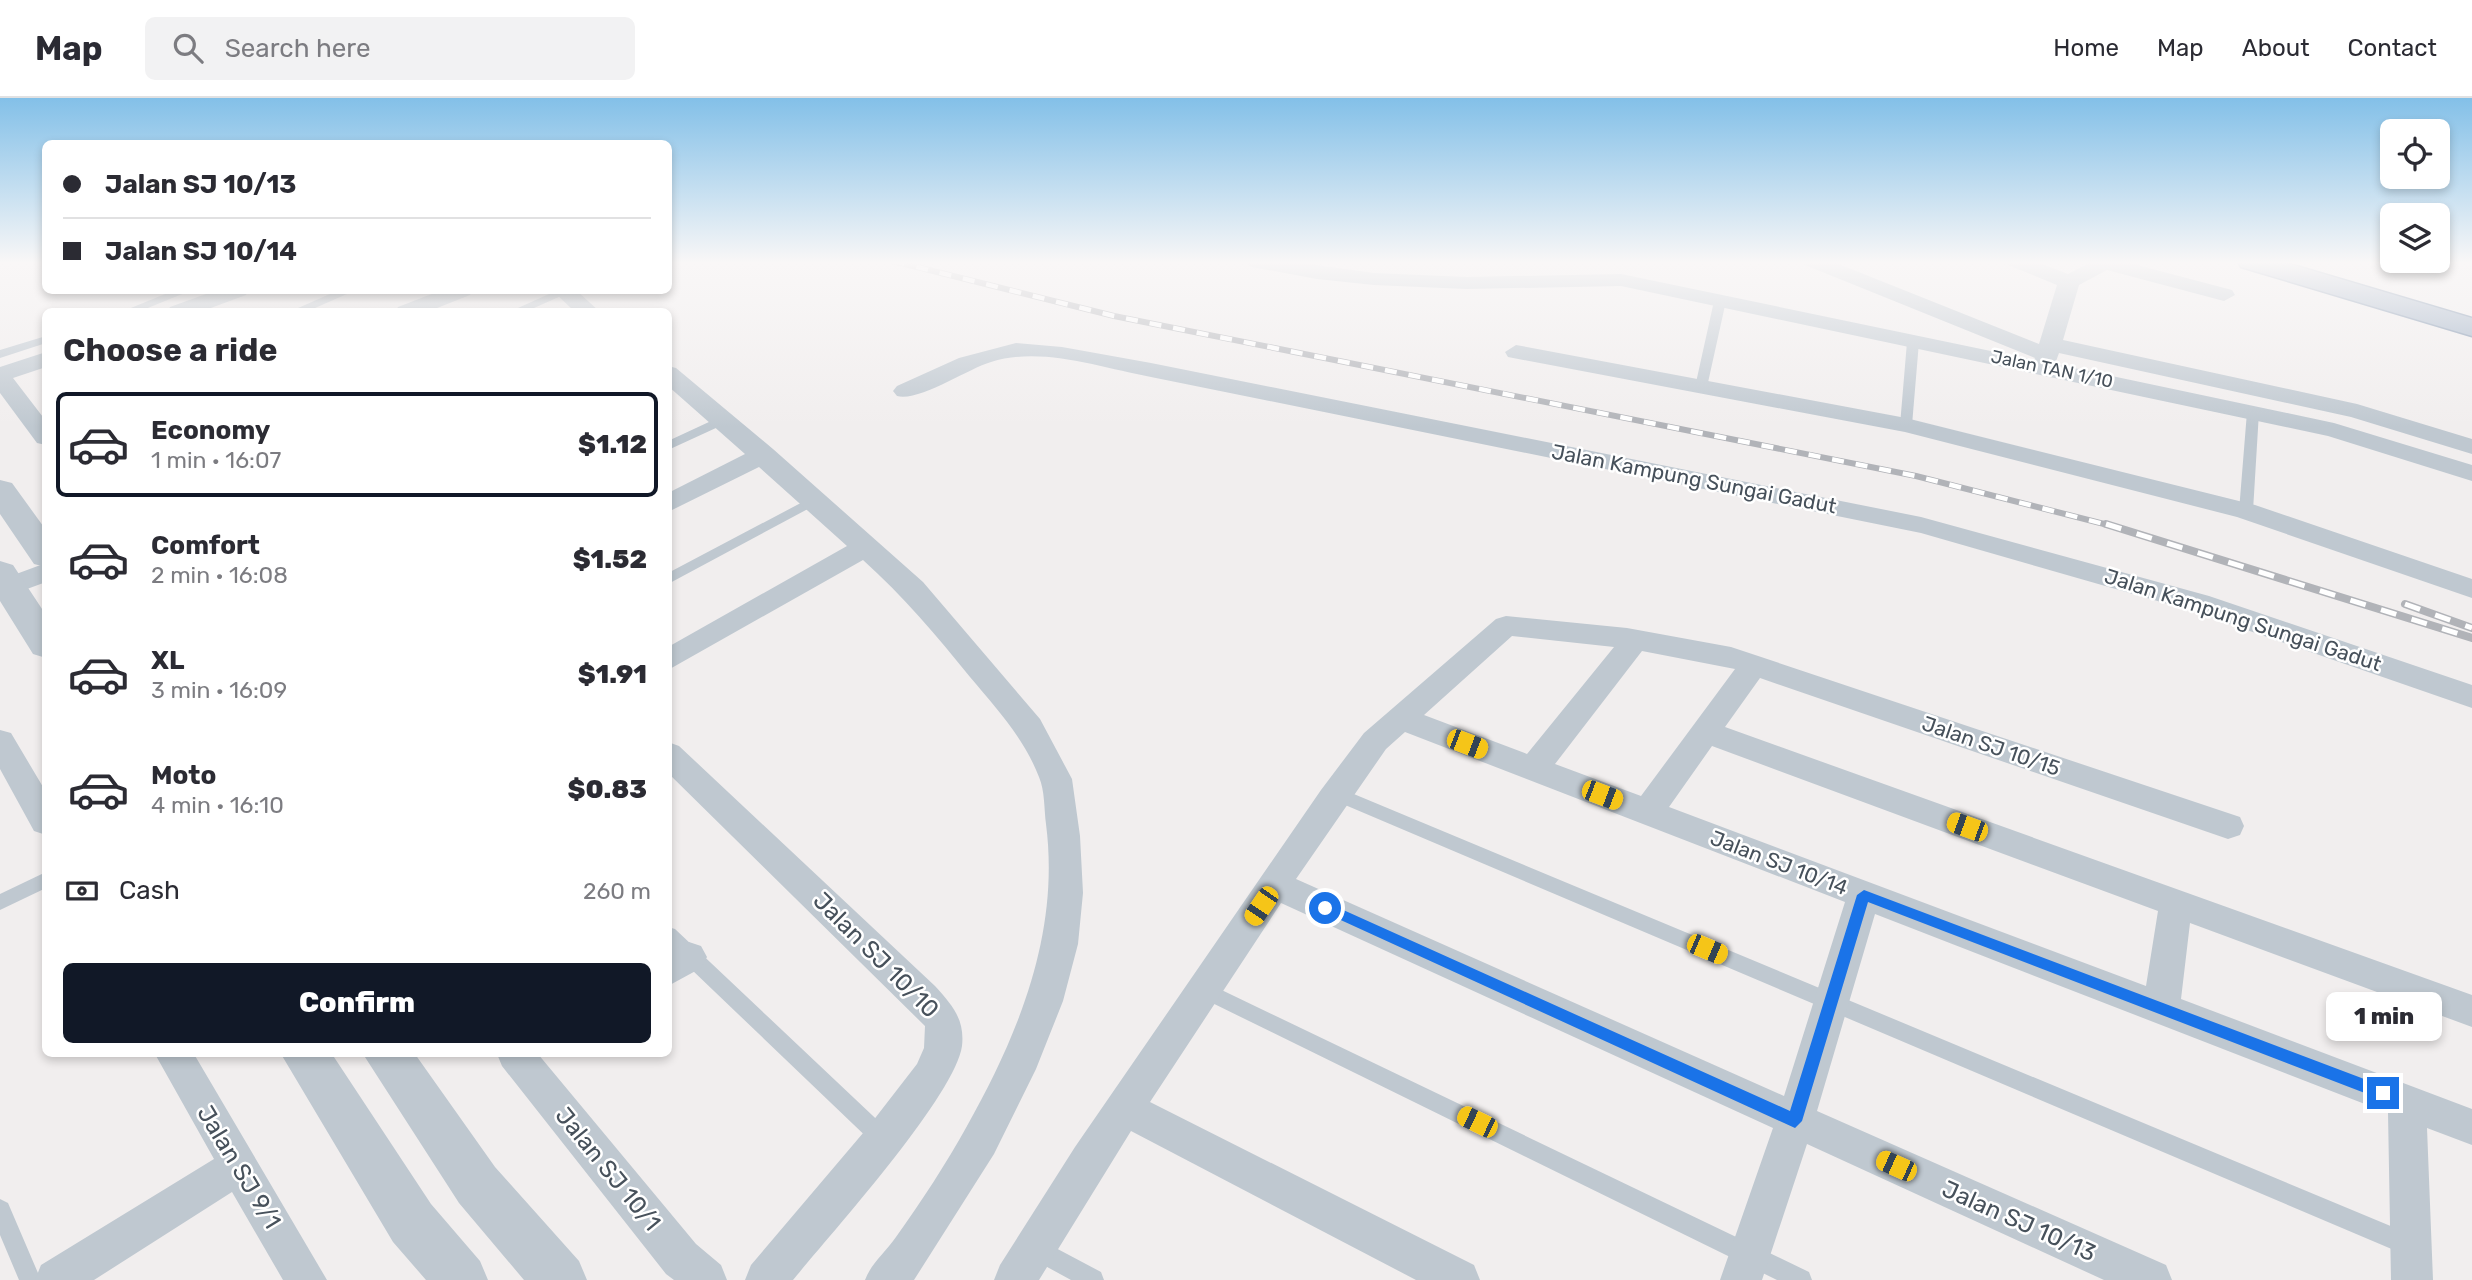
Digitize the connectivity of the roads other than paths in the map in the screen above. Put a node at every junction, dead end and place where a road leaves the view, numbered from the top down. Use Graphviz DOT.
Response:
graph roads {
  1 [pos="1717,316"];
  2 [pos="1791,316"];
  3 [pos="1950,316"];
  4 [pos="2059,316"];
  5 [pos="2436,316"];
  6 [pos="2472,327"];
  7 [pos="42,340"];
  8 [pos="1913,342"];
  9 [pos="1516,352"];
  10 [pos="0,354"];
  11 [pos="2048,355"];
  12 [pos="42,360"];
  13 [pos="0,376"];
  14 [pos="672,381"];
  15 [pos="1701,387"];
  16 [pos="905,391"];
  17 [pos="2253,411"];
  18 [pos="723,419"];
  19 [pos="1906,425"];
  20 [pos="42,433"];
  21 [pos="672,444"];
  22 [pos="2472,447"];
  23 [pos="764,454"];
  24 [pos="2472,473"];
  25 [pos="0,490"];
  26 [pos="814,500"];
  27 [pos="672,501"];
  28 [pos="2246,512"];
  29 [pos="867,546"];
  30 [pos="42,550"];
  31 [pos="42,573"];
  32 [pos="672,577"];
  33 [pos="3,583"];
  34 [pos="2472,589"];
  35 [pos="42,639"];
  36 [pos="1635,640"];
  37 [pos="672,658"];
  38 [pos="1754,665"];
  39 [pos="2472,697"];
  40 [pos="1401,719"];
  41 [pos="1706,732"];
  42 [pos="0,741"];
  43 [pos="672,758"];
  44 [pos="1533,769"];
  45 [pos="1337,794"];
  46 [pos="1647,812"];
  47 [pos="42,815"];
  48 [pos="2228,826"];
  49 [pos="42,881"];
  50 [pos="1275,885"];
  51 [pos="1864,895"];
  52 [pos="0,903"];
  53 [pos="2176,903"];
  54 [pos="676,954"];
  55 [pos="1205,990"];
  56 [pos="1831,1001"];
  57 [pos="2161,1009"];
  58 [pos="2472,1011"];
  59 [pos="176,1057"];
  60 [pos="306,1057"];
  61 [pos="389,1057"];
  62 [pos="527,1057"];
  63 [pos="2407,1102"];
  64 [pos="1124,1108"];
  65 [pos="1795,1121"];
  66 [pos="2472,1127"];
  67 [pos="883,1139"];
  68 [pos="239,1164"];
  69 [pos="0,1210"];
  70 [pos="1035,1248"];
  71 [pos="2412,1263"];
  72 [pos="1745,1267"];
  73 [pos="30,1280"];
  74 [pos="57,1280"];
  75 [pos="306,1280"];
  76 [pos="461,1280"];
  77 [pos="560,1280"];
  78 [pos="706,1280"];
  79 [pos="766,1280"];
  80 [pos="886,1280"];
  81 [pos="1015,1280"];
  82 [pos="1093,1280"];
  83 [pos="1459,1280"];
  84 [pos="1801,1280"];
  85 [pos="2151,1280"];
  1 -- 15 [label="lane"];
  2 -- 8 [label="street, Jalan TAN 1/10"];
  3 -- 11 [label="street"];
  4 -- 11 [label="street"];
  5 -- 6 [label="highway"];
  7 -- 10 [label="lane"];
  8 -- 11 [label="street, Jalan TAN 1/10"];
  8 -- 19 [label="lane"];
  9 -- 15 [label="street"];
  11 -- 17 [label="street, Jalan TAN 1/10"];
  11 -- 22 [label="street"];
  12 -- 13 [label="street"];
  13 -- 20 [label="street"];
  14 -- 18 [label="street"];
  15 -- 19 [label="street"];
  16 -- 39 [label="street, Jalan Kampung Sungai Gadut"];
  17 -- 24 [label="street, Jalan TAN 1/10"];
  17 -- 28 [label="lane"];
  18 -- 21 [label="lane"];
  18 -- 23 [label="street"];
  19 -- 28 [label="street"];
  23 -- 26 [label="street"];
  23 -- 27 [label="street"];
  25 -- 30 [label="street"];
  26 -- 29 [label="street"];
  26 -- 32 [label="lane"];
  28 -- 34 [label="street"];
  29 -- 37 [label="street"];
  29 -- 80 [label="street"];
  31 -- 33 [label="street"];
  33 -- 35 [label="street"];
  36 -- 38 [label="street, Jalan SJ 10/15"];
  36 -- 40 [label="street, Jalan SJ 10/15"];
  36 -- 44 [label="street"];
  38 -- 41 [label="street"];
  38 -- 48 [label="street, Jalan SJ 10/15"];
  40 -- 44 [label="street, Jalan SJ 10/14"];
  40 -- 45 [label="street, Jalan SJ 10/15"];
  41 -- 46 [label="street"];
  41 -- 53 [label="street"];
  42 -- 47 [label="street"];
  43 -- 67 [label="street, Jalan SJ 10/10"];
  44 -- 46 [label="street, Jalan SJ 10/14"];
  45 -- 50 [label="street, Jalan SJ 10/15"];
  45 -- 56 [label="lane"];
  46 -- 51 [label="street, Jalan SJ 10/14"];
  49 -- 52 [label="lane"];
  50 -- 55 [label="street, Jalan SJ 10/15"];
  50 -- 65 [label="street, Jalan SJ 10/13"];
  51 -- 56 [label="street"];
  51 -- 57 [label="street, Jalan SJ 10/14"];
  53 -- 57 [label="street"];
  53 -- 58 [label="street"];
  54 -- 67 [label="lane"];
  55 -- 64 [label="street, Jalan SJ 10/15"];
  55 -- 72 [label="lane"];
  56 -- 65 [label="street"];
  56 -- 71 [label="lane"];
  57 -- 63 [label="street, Jalan SJ 10/14"];
  59 -- 68 [label="street, Jalan SJ 9/1"];
  60 -- 76 [label="street"];
  61 -- 77 [label="street"];
  62 -- 78 [label="street, Jalan SJ 10/1"];
  63 -- 66 [label="street, Jalan SJ 10/14"];
  63 -- 71 [label="street"];
  64 -- 70 [label="street, Jalan SJ 10/15"];
  64 -- 83 [label="street"];
  65 -- 72 [label="street"];
  65 -- 85 [label="street, Jalan SJ 10/13"];
  67 -- 79 [label="street, Jalan SJ 10/10"];
  68 -- 74 [label="street"];
  68 -- 75 [label="street, Jalan SJ 9/1"];
  69 -- 73 [label="lane"];
  70 -- 81 [label="street, Jalan SJ 10/15"];
  70 -- 82 [label="lane"];
  72 -- 84 [label="lane"];
}
